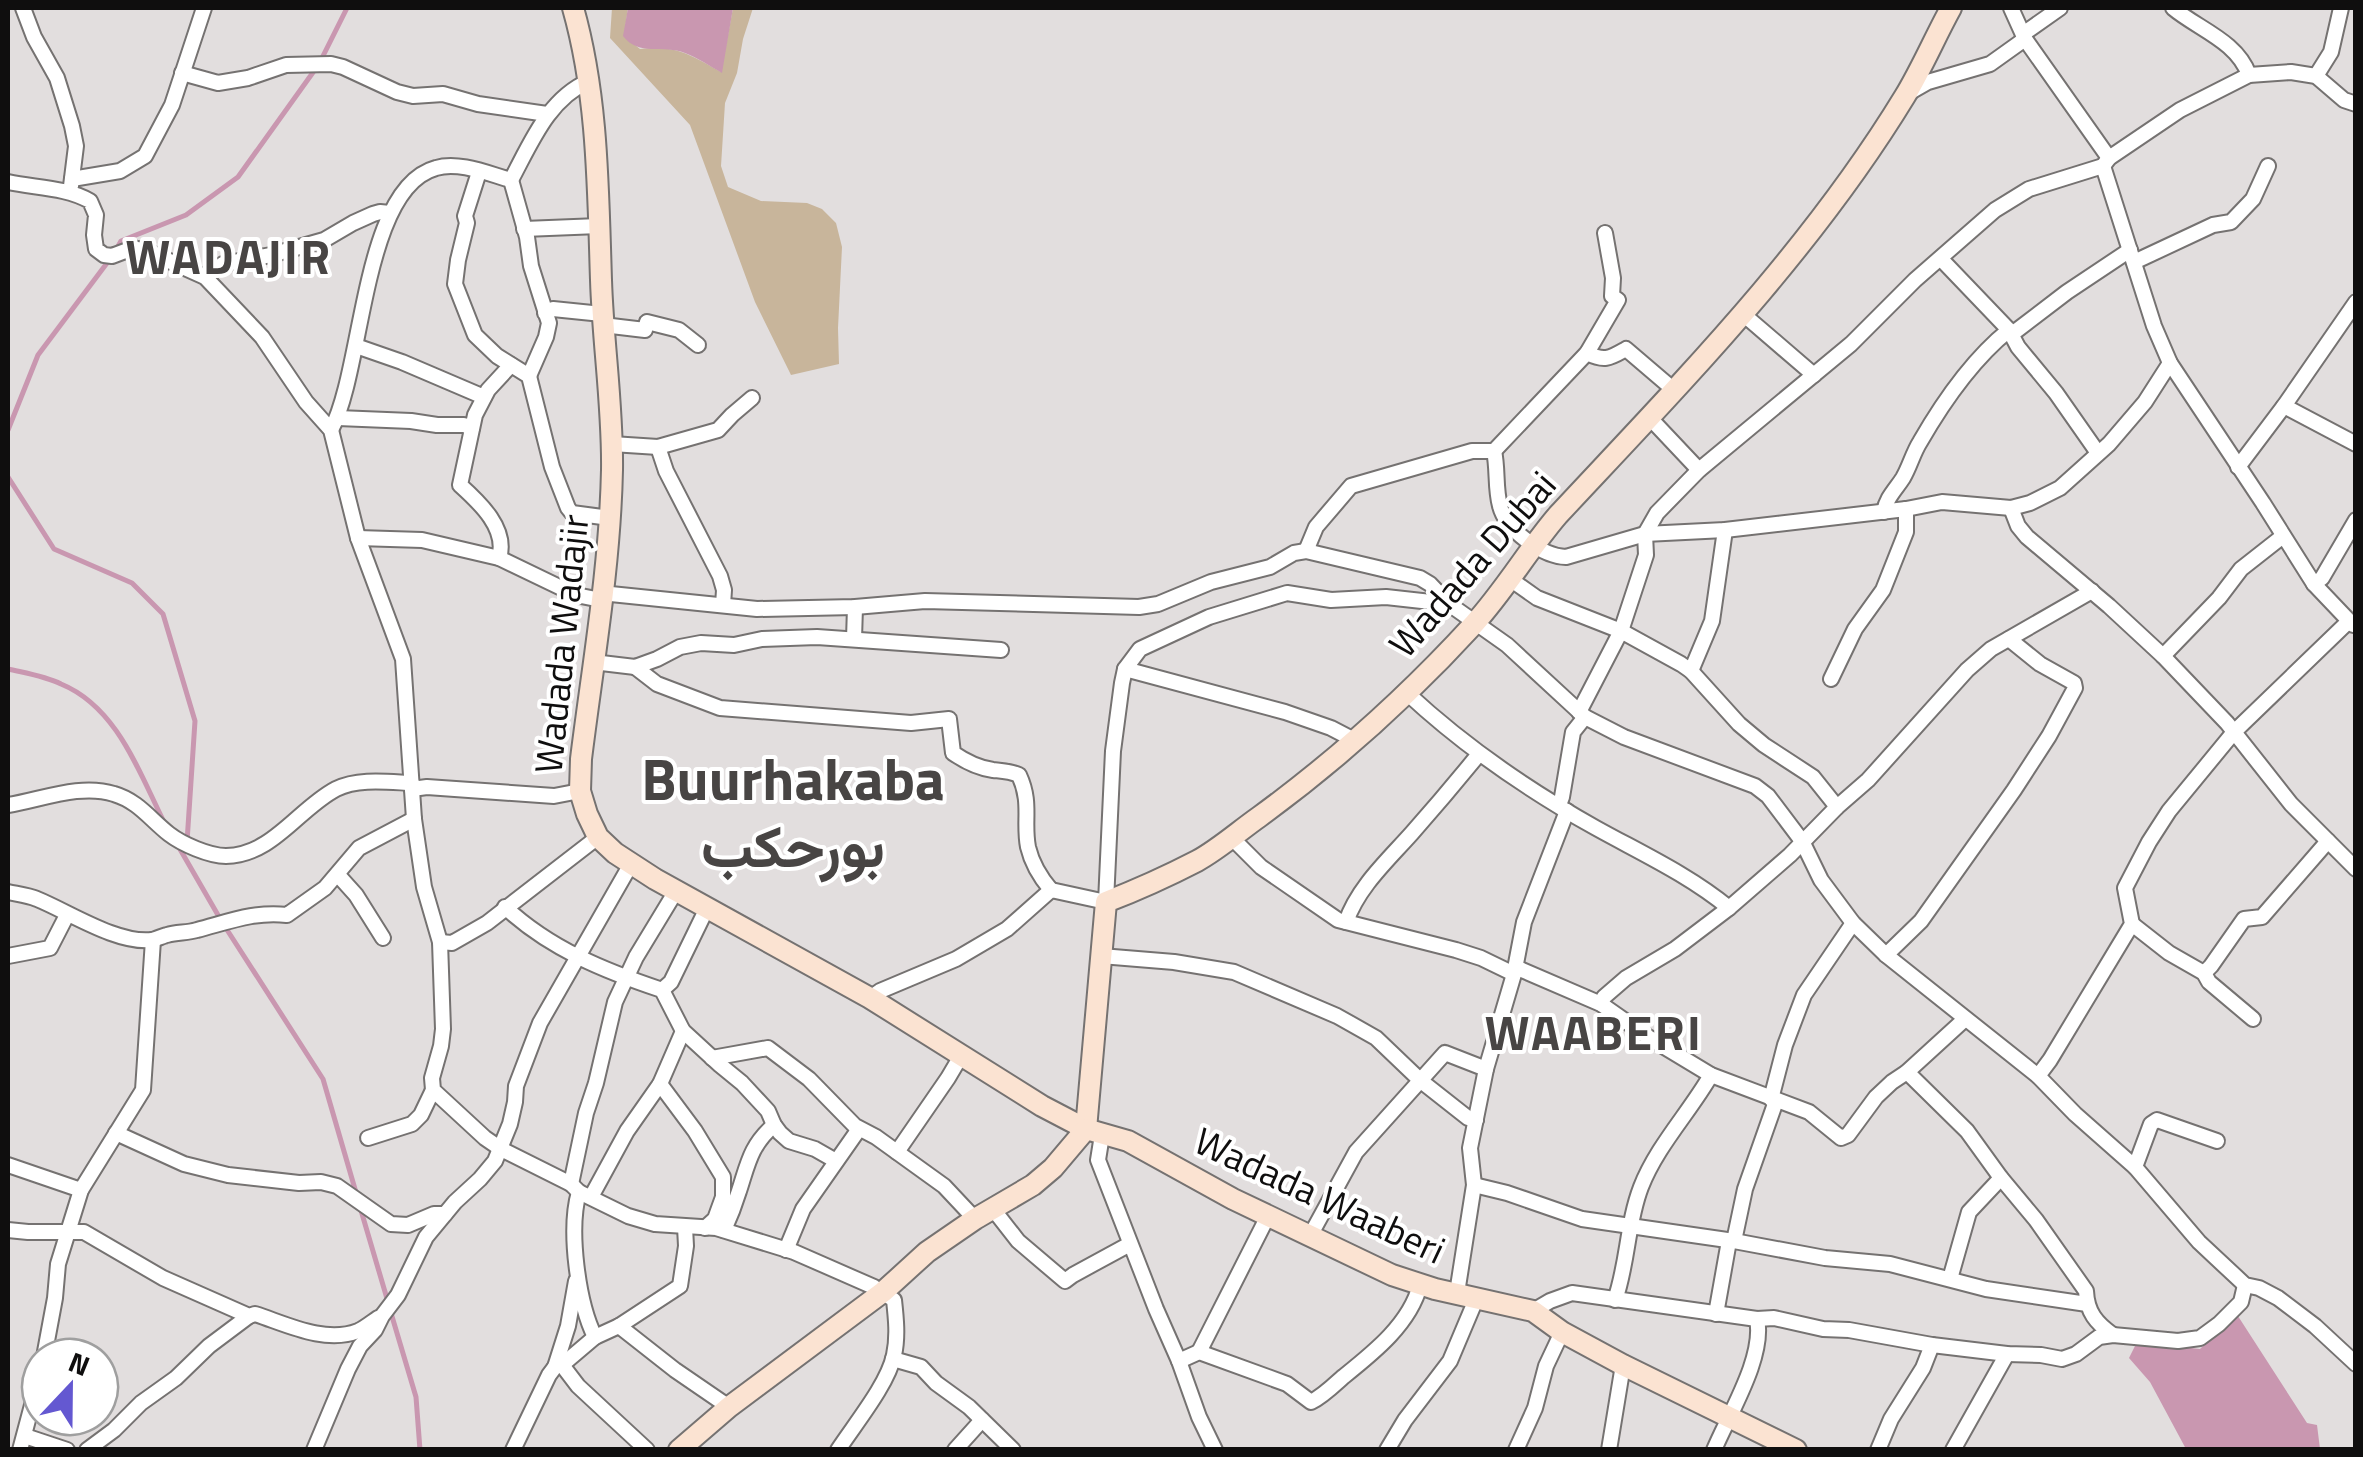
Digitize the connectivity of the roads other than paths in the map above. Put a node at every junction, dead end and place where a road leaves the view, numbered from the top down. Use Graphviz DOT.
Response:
graph roads {
  1 [pos="23,8"];
  2 [pos="204,8"];
  3 [pos="573,8"];
  4 [pos="1951,8"];
  5 [pos="2011,8"];
  6 [pos="2060,8"];
  7 [pos="2173,8"];
  8 [pos="2341,8"];
  9 [pos="2024,36"];
  10 [pos="182,73"];
  11 [pos="2249,74"];
  12 [pos="2316,76"];
  13 [pos="589,81"];
  14 [pos="1906,94"];
  15 [pos="2356,104"];
  16 [pos="547,114"];
  17 [pos="2106,162"];
  18 [pos="2268,166"];
  19 [pos="480,172"];
  20 [pos="512,180"];
  21 [pos="8,182"];
  22 [pos="70,185"];
  23 [pos="390,214"];
  24 [pos="599,226"];
  25 [pos="524,229"];
  26 [pos="1605,233"];
  27 [pos="2132,256"];
  28 [pos="1941,259"];
  29 [pos="205,277"];
  30 [pos="2356,302"];
  31 [pos="545,313"];
  32 [pos="1742,314"];
  33 [pos="603,320"];
  34 [pos="2010,332"];
  35 [pos="698,345"];
  36 [pos="356,346"];
  37 [pos="1587,353"];
  38 [pos="2170,364"];
  39 [pos="511,365"];
  40 [pos="1814,375"];
  41 [pos="529,376"];
  42 [pos="1674,390"];
  43 [pos="484,396"];
  44 [pos="752,398"];
  45 [pos="2284,406"];
  46 [pos="1649,417"];
  47 [pos="334,424"];
  48 [pos="472,428"];
  49 [pos="612,444"];
  50 [pos="2356,444"];
  51 [pos="658,446"];
  52 [pos="1494,450"];
  53 [pos="2098,453"];
  54 [pos="2238,467"];
  55 [pos="1699,470"];
  56 [pos="2011,508"];
  57 [pos="1906,510"];
  58 [pos="1884,512"];
  59 [pos="610,518"];
  60 [pos="2356,520"];
  61 [pos="1725,530"];
  62 [pos="1646,534"];
  63 [pos="2283,536"];
  64 [pos="358,538"];
  65 [pos="1533,544"];
  66 [pos="1306,551"];
  67 [pos="499,558"];
  68 [pos="1510,579"];
  69 [pos="2314,584"];
  70 [pos="2092,592"];
  71 [pos="601,597"];
  72 [pos="1449,604"];
  73 [pos="723,605"];
  74 [pos="855,607"];
  75 [pos="1476,622"];
  76 [pos="2352,624"];
  77 [pos="1622,631"];
  78 [pos="854,639"];
  79 [pos="2010,640"];
  80 [pos="1001,650"];
  81 [pos="2163,656"];
  82 [pos="593,662"];
  83 [pos="635,667"];
  84 [pos="1124,668"];
  85 [pos="1691,671"];
  86 [pos="1830,679"];
  87 [pos="1407,693"];
  88 [pos="1582,715"];
  89 [pos="2234,732"];
  90 [pos="1356,741"];
  91 [pos="1479,754"];
  92 [pos="412,786"];
  93 [pos="580,792"];
  94 [pos="8,804"];
  95 [pos="1837,807"];
  96 [pos="1563,808"];
  97 [pos="414,819"];
  98 [pos="1231,837"];
  99 [pos="598,838"];
  100 [pos="1802,841"];
  101 [pos="2328,842"];
  102 [pos="631,864"];
  103 [pos="2356,869"];
  104 [pos="338,875"];
  105 [pos="1050,890"];
  106 [pos="676,891"];
  107 [pos="8,892"];
  108 [pos="1106,902"];
  109 [pos="505,907"];
  110 [pos="707,908"];
  111 [pos="1729,908"];
  112 [pos="67,915"];
  113 [pos="1346,922"];
  114 [pos="1853,923"];
  115 [pos="2132,924"];
  116 [pos="384,938"];
  117 [pos="153,940"];
  118 [pos="440,942"];
  119 [pos="1886,955"];
  120 [pos="8,956"];
  121 [pos="578,956"];
  122 [pos="1101,956"];
  123 [pos="1515,971"];
  124 [pos="2204,973"];
  125 [pos="625,978"];
  126 [pos="662,990"];
  127 [pos="870,998"];
  128 [pos="1601,1004"];
  129 [pos="1965,1020"];
  130 [pos="2253,1020"];
  131 [pos="682,1031"];
  132 [pos="961,1056"];
  133 [pos="712,1058"];
  134 [pos="1486,1069"];
  135 [pos="1907,1072"];
  136 [pos="1711,1076"];
  137 [pos="2038,1076"];
  138 [pos="1421,1081"];
  139 [pos="660,1084"];
  140 [pos="433,1090"];
  141 [pos="1773,1100"];
  142 [pos="1476,1120"];
  143 [pos="774,1126"];
  144 [pos="859,1129"];
  145 [pos="1094,1132"];
  146 [pos="116,1133"];
  147 [pos="368,1138"];
  148 [pos="2217,1141"];
  149 [pos="501,1149"];
  150 [pos="897,1152"];
  151 [pos="836,1161"];
  152 [pos="8,1165"];
  153 [pos="2134,1167"];
  154 [pos="2001,1178"];
  155 [pos="1474,1185"];
  156 [pos="82,1190"];
  157 [pos="580,1191"];
  158 [pos="445,1214"];
  159 [pos="984,1214"];
  160 [pos="1268,1216"];
  161 [pos="1629,1227"];
  162 [pos="685,1228"];
  163 [pos="705,1228"];
  164 [pos="8,1230"];
  165 [pos="724,1230"];
  166 [pos="68,1232"];
  167 [pos="1310,1236"];
  168 [pos="1731,1241"];
  169 [pos="1130,1244"];
  170 [pos="786,1250"];
  171 [pos="578,1270"];
  172 [pos="1950,1279"];
  173 [pos="1420,1285"];
  174 [pos="2245,1285"];
  175 [pos="884,1292"];
  176 [pos="1467,1295"];
  177 [pos="1615,1300"];
  178 [pos="2087,1304"];
  179 [pos="1533,1311"];
  180 [pos="1716,1314"];
  181 [pos="250,1316"];
  182 [pos="382,1316"];
  183 [pos="1757,1319"];
  184 [pos="619,1326"];
  185 [pos="1562,1332"];
  186 [pos="2113,1335"];
  187 [pos="48,1337"];
  188 [pos="595,1338"];
  189 [pos="1932,1345"];
  190 [pos="1200,1352"];
  191 [pos="2007,1354"];
  192 [pos="894,1358"];
  193 [pos="1179,1361"];
  194 [pos="2356,1364"];
  195 [pos="1622,1365"];
  196 [pos="559,1366"];
  197 [pos="729,1408"];
  198 [pos="1728,1417"];
  199 [pos="982,1420"];
  200 [pos="22,1443"];
  201 [pos="1770,1444"];
  202 [pos="67,1450"];
  203 [pos="87,1450"];
  204 [pos="314,1450"];
  205 [pos="513,1450"];
  206 [pos="647,1450"];
  207 [pos="679,1450"];
  208 [pos="838,1450"];
  209 [pos="955,1450"];
  210 [pos="1012,1450"];
  211 [pos="1216,1450"];
  212 [pos="1387,1450"];
  213 [pos="1516,1450"];
  214 [pos="1610,1450"];
  215 [pos="1714,1450"];
  216 [pos="1796,1450"];
  217 [pos="1878,1450"];
  218 [pos="1953,1450"];
  1 -- 22 [label="street"];
  2 -- 10 [label="street"];
  3 -- 13 [label="street, Wadada Wadajir"];
  4 -- 14 [label="street, Wadada Dubai"];
  5 -- 9 [label="street"];
  6 -- 9 [label="street"];
  7 -- 11 [label="street"];
  8 -- 12 [label="street"];
  9 -- 14 [label="street"];
  9 -- 17 [label="street"];
  10 -- 16 [label="street"];
  10 -- 22 [label="street"];
  11 -- 12 [label="street"];
  11 -- 17 [label="street"];
  12 -- 15 [label="street"];
  13 -- 16 [label="street"];
  13 -- 24 [label="street, Wadada Wadajir"];
  14 -- 32 [label="street, Wadada Dubai"];
  16 -- 20 [label="street"];
  17 -- 27 [label="street"];
  17 -- 28 [label="street"];
  18 -- 27 [label="street"];
  19 -- 20 [label="street"];
  19 -- 23 [label="street"];
  19 -- 39 [label="street"];
  20 -- 25 [label="street"];
  21 -- 22 [label="street"];
  22 -- 29 [label="street"];
  23 -- 29 [label="street"];
  23 -- 36 [label="street"];
  24 -- 25 [label="street"];
  24 -- 33 [label="street, Wadada Wadajir"];
  25 -- 31 [label="street"];
  26 -- 37 [label="street"];
  27 -- 34 [label="street"];
  27 -- 38 [label="street"];
  28 -- 34 [label="street"];
  28 -- 40 [label="street"];
  29 -- 47 [label="street"];
  30 -- 45 [label="street"];
  31 -- 33 [label="street"];
  31 -- 41 [label="street"];
  32 -- 40 [label="street"];
  32 -- 42 [label="street, Wadada Dubai"];
  33 -- 35 [label="street"];
  33 -- 49 [label="street, Wadada Wadajir"];
  34 -- 53 [label="street"];
  34 -- 58 [label="street"];
  36 -- 43 [label="street"];
  36 -- 47 [label="street"];
  37 -- 42 [label="street"];
  37 -- 52 [label="street"];
  38 -- 53 [label="street"];
  38 -- 54 [label="street"];
  39 -- 41 [label="street"];
  39 -- 43 [label="street"];
  40 -- 55 [label="street"];
  41 -- 59 [label="street"];
  42 -- 46 [label="street, Wadada Dubai"];
  43 -- 48 [label="street"];
  44 -- 51 [label="street"];
  45 -- 50 [label="street"];
  45 -- 54 [label="street"];
  46 -- 55 [label="street"];
  46 -- 65 [label="street, Wadada Dubai"];
  47 -- 48 [label="street"];
  47 -- 64 [label="street"];
  48 -- 67 [label="street"];
  49 -- 51 [label="street"];
  49 -- 59 [label="street, Wadada Wadajir"];
  51 -- 73 [label="street"];
  52 -- 65 [label="street"];
  52 -- 66 [label="street"];
  53 -- 56 [label="street"];
  54 -- 63 [label="street"];
  55 -- 62 [label="street"];
  56 -- 57 [label="street"];
  56 -- 70 [label="street"];
  57 -- 58 [label="street"];
  57 -- 86 [label="street"];
  58 -- 61 [label="street"];
  59 -- 71 [label="street, Wadada Wadajir"];
  60 -- 69 [label="street"];
  61 -- 62 [label="street"];
  61 -- 85 [label="street"];
  62 -- 65 [label="street"];
  62 -- 77 [label="street"];
  63 -- 69 [label="street"];
  63 -- 81 [label="street"];
  64 -- 67 [label="street"];
  64 -- 92 [label="street"];
  65 -- 68 [label="street, Wadada Dubai"];
  66 -- 72 [label="street"];
  66 -- 74 [label="street"];
  67 -- 71 [label="street"];
  68 -- 75 [label="street, Wadada Dubai"];
  68 -- 77 [label="street"];
  69 -- 76 [label="street"];
  70 -- 79 [label="street"];
  70 -- 81 [label="street"];
  71 -- 73 [label="street"];
  71 -- 82 [label="street, Wadada Wadajir"];
  72 -- 75 [label="street"];
  72 -- 84 [label="street"];
  73 -- 74 [label="street"];
  74 -- 78 [label="street"];
  75 -- 87 [label="street, Wadada Dubai"];
  75 -- 88 [label="street"];
  76 -- 89 [label="street"];
  77 -- 85 [label="street"];
  77 -- 88 [label="street"];
  78 -- 80 [label="street"];
  78 -- 83 [label="street"];
  79 -- 95 [label="street"];
  79 -- 119 [label="street"];
  81 -- 89 [label="street"];
  82 -- 83 [label="street"];
  82 -- 93 [label="street, Wadada Wadajir"];
  83 -- 105 [label="street"];
  84 -- 90 [label="street"];
  84 -- 108 [label="street"];
  85 -- 95 [label="street"];
  87 -- 90 [label="street, Wadada Dubai"];
  87 -- 91 [label="street"];
  88 -- 96 [label="street"];
  88 -- 100 [label="street"];
  89 -- 101 [label="street"];
  89 -- 115 [label="street"];
  90 -- 98 [label="street, Wadada Dubai"];
  91 -- 96 [label="street"];
  91 -- 113 [label="street"];
  92 -- 93 [label="street"];
  92 -- 94 [label="street"];
  92 -- 97 [label="street"];
  93 -- 99 [label="street, Wadada Wadajir"];
  95 -- 100 [label="street"];
  96 -- 111 [label="street"];
  96 -- 123 [label="street"];
  97 -- 104 [label="street"];
  97 -- 118 [label="street"];
  98 -- 108 [label="street, Wadada Dubai"];
  98 -- 113 [label="street"];
  99 -- 102 [label="street"];
  99 -- 109 [label="street"];
  100 -- 111 [label="street"];
  100 -- 114 [label="street"];
  101 -- 103 [label="street"];
  101 -- 124 [label="street"];
  102 -- 106 [label="street"];
  102 -- 121 [label="street"];
  104 -- 116 [label="street"];
  104 -- 117 [label="street"];
  105 -- 108 [label="street"];
  105 -- 127 [label="street"];
  106 -- 110 [label="street"];
  106 -- 125 [label="street"];
  107 -- 112 [label="street"];
  108 -- 122 [label="street"];
  109 -- 118 [label="street"];
  109 -- 121 [label="street"];
  110 -- 126 [label="street"];
  110 -- 127 [label="street"];
  111 -- 128 [label="street"];
  112 -- 117 [label="street"];
  112 -- 120 [label="street"];
  113 -- 123 [label="street"];
  114 -- 119 [label="street"];
  114 -- 141 [label="street"];
  115 -- 124 [label="street"];
  115 -- 137 [label="street"];
  117 -- 146 [label="street"];
  118 -- 140 [label="street"];
  119 -- 129 [label="street"];
  121 -- 125 [label="street"];
  121 -- 149 [label="street"];
  122 -- 138 [label="street"];
  122 -- 145 [label="street"];
  123 -- 128 [label="street"];
  123 -- 134 [label="street"];
  124 -- 130 [label="street"];
  125 -- 126 [label="street"];
  125 -- 157 [label="street"];
  126 -- 131 [label="street"];
  127 -- 132 [label="street"];
  128 -- 136 [label="street"];
  129 -- 135 [label="street"];
  129 -- 137 [label="street"];
  131 -- 133 [label="street"];
  131 -- 139 [label="street"];
  132 -- 145 [label="street"];
  132 -- 150 [label="street"];
  133 -- 143 [label="street"];
  133 -- 144 [label="street"];
  134 -- 138 [label="street"];
  134 -- 142 [label="street"];
  135 -- 141 [label="street"];
  135 -- 154 [label="street"];
  136 -- 141 [label="street"];
  136 -- 161 [label="street"];
  137 -- 153 [label="street"];
  138 -- 142 [label="street"];
  138 -- 167 [label="street"];
  139 -- 157 [label="street"];
  139 -- 163 [label="street"];
  140 -- 147 [label="street"];
  140 -- 149 [label="street"];
  141 -- 168 [label="street"];
  142 -- 155 [label="street"];
  143 -- 151 [label="street"];
  143 -- 165 [label="street"];
  144 -- 150 [label="street"];
  144 -- 151 [label="street"];
  145 -- 159 [label="street"];
  145 -- 160 [label="street, Wadada Waaberi"];
  145 -- 169 [label="street"];
  146 -- 156 [label="street"];
  146 -- 158 [label="street"];
  148 -- 153 [label="street"];
  149 -- 157 [label="street"];
  149 -- 158 [label="street"];
  150 -- 159 [label="street"];
  151 -- 170 [label="street"];
  152 -- 156 [label="street"];
  153 -- 174 [label="street"];
  154 -- 172 [label="street"];
  154 -- 178 [label="street"];
  155 -- 161 [label="street"];
  155 -- 176 [label="street"];
  156 -- 166 [label="street"];
  157 -- 162 [label="street"];
  157 -- 171 [label="street"];
  158 -- 182 [label="street"];
  159 -- 169 [label="street"];
  159 -- 175 [label="street"];
  160 -- 167 [label="street, Wadada Waaberi"];
  160 -- 190 [label="street"];
  161 -- 168 [label="street"];
  161 -- 177 [label="street"];
  162 -- 163 [label="street"];
  162 -- 184 [label="street"];
  163 -- 165 [label="street"];
  164 -- 166 [label="street"];
  165 -- 170 [label="street"];
  166 -- 181 [label="street"];
  166 -- 187 [label="street"];
  167 -- 173 [label="street, Wadada Waaberi"];
  168 -- 172 [label="street"];
  168 -- 180 [label="street"];
  169 -- 193 [label="street"];
  170 -- 175 [label="street"];
  171 -- 188 [label="street"];
  171 -- 196 [label="street"];
  172 -- 178 [label="street"];
  173 -- 176 [label="street, Wadada Waaberi"];
  173 -- 190 [label="street"];
  174 -- 186 [label="street"];
  174 -- 194 [label="street"];
  175 -- 192 [label="street"];
  175 -- 197 [label="street"];
  176 -- 179 [label="street, Wadada Waaberi"];
  176 -- 212 [label="street"];
  177 -- 179 [label="street"];
  177 -- 180 [label="street"];
  178 -- 186 [label="street"];
  179 -- 185 [label="street, Wadada Waaberi"];
  180 -- 183 [label="street"];
  181 -- 182 [label="street"];
  181 -- 203 [label="street"];
  182 -- 204 [label="street"];
  183 -- 189 [label="street"];
  183 -- 198 [label="street"];
  184 -- 188 [label="street"];
  184 -- 197 [label="street"];
  185 -- 195 [label="street, Wadada Waaberi"];
  185 -- 213 [label="street"];
  186 -- 191 [label="street"];
  188 -- 196 [label="street"];
  189 -- 191 [label="street"];
  189 -- 217 [label="street"];
  190 -- 193 [label="street"];
  191 -- 218 [label="street"];
  192 -- 199 [label="street"];
  192 -- 208 [label="street"];
  193 -- 211 [label="street"];
  195 -- 198 [label="street, Wadada Waaberi"];
  195 -- 214 [label="street"];
  196 -- 205 [label="street"];
  196 -- 206 [label="street"];
  197 -- 207 [label="street"];
  198 -- 201 [label="street, Wadada Waaberi"];
  198 -- 215 [label="street"];
  199 -- 209 [label="street"];
  199 -- 210 [label="street"];
  200 -- 202 [label="street"];
  201 -- 216 [label="street, Wadada Waaberi"];
}
